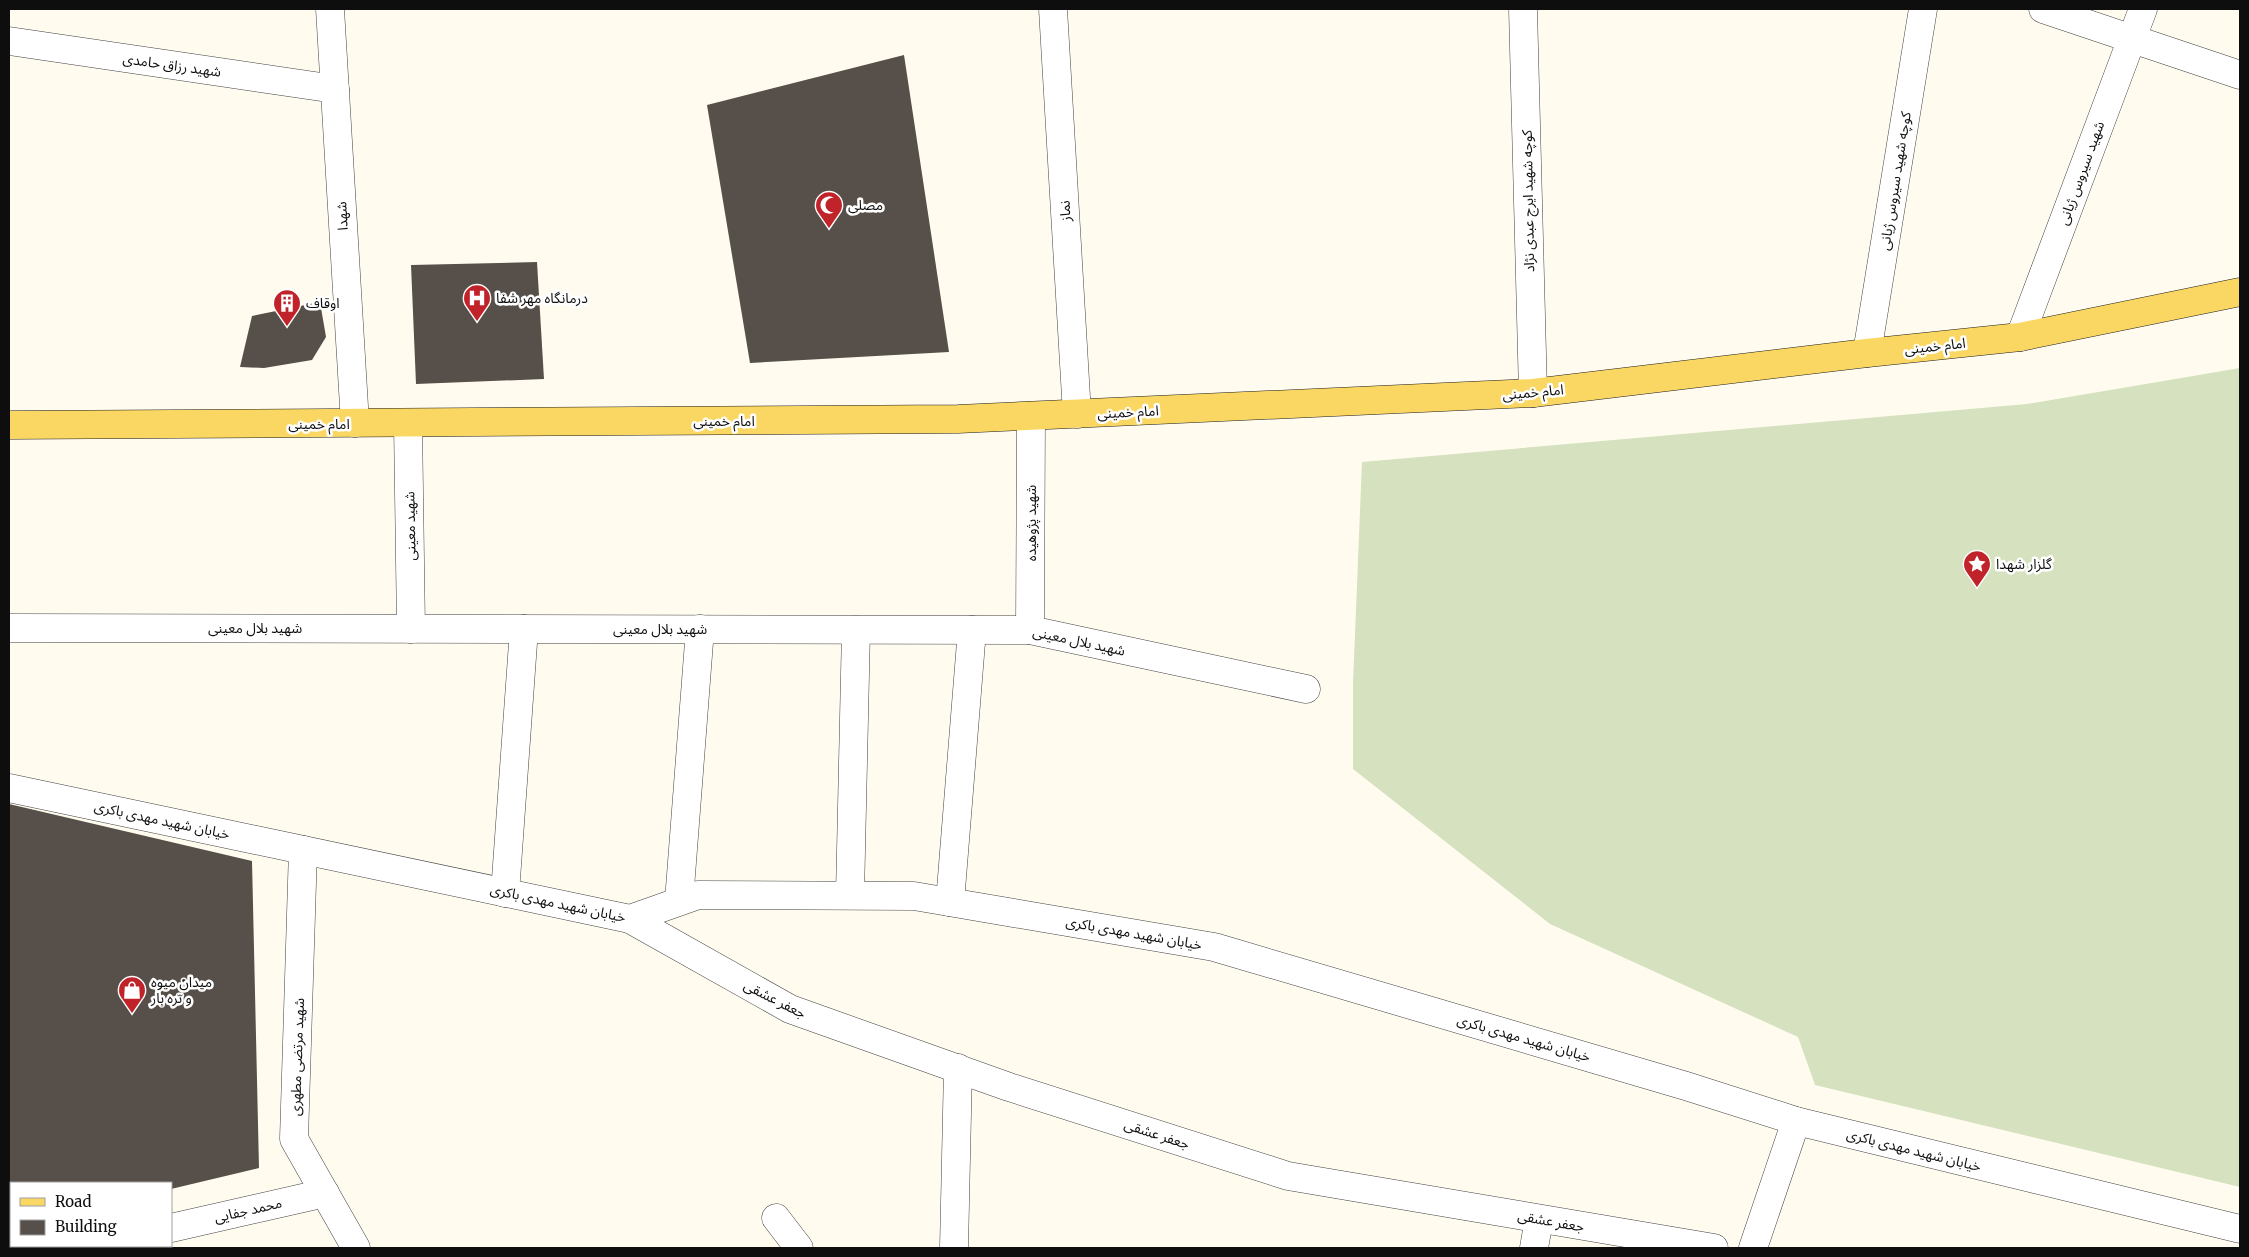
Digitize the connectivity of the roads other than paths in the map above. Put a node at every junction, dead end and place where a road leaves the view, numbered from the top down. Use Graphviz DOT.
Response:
graph roads {
  1 [pos="330,9"];
  2 [pos="1053,9"];
  3 [pos="1523,9"];
  4 [pos="1923,9"];
  5 [pos="2043,9"];
  6 [pos="2143,9"];
  7 [pos="2132,38"];
  8 [pos="9,41"];
  9 [pos="2240,76"];
  10 [pos="335,89"];
  11 [pos="2240,292"];
  12 [pos="2020,337"];
  13 [pos="1867,353"];
  14 [pos="1533,393"];
  15 [pos="1077,414"];
  16 [pos="1031,416"];
  17 [pos="408,423"];
  18 [pos="9,424"];
  19 [pos="355,424"];
  20 [pos="9,628"];
  21 [pos="411,629"];
  22 [pos="524,629"];
  23 [pos="700,629"];
  24 [pos="856,630"];
  25 [pos="972,630"];
  26 [pos="1030,630"];
  27 [pos="1306,689"];
  28 [pos="9,788"];
  29 [pos="303,850"];
  30 [pos="505,893"];
  31 [pos="850,896"];
  32 [pos="678,901"];
  33 [pos="950,902"];
  34 [pos="630,919"];
  35 [pos="958,1068"];
  36 [pos="1796,1121"];
  37 [pos="325,1193"];
  38 [pos="776,1218"];
  39 [pos="1539,1218"];
  40 [pos="172,1228"];
  41 [pos="2240,1229"];
  42 [pos="1656,1243"];
  43 [pos="356,1248"];
  44 [pos="799,1248"];
  45 [pos="954,1248"];
  46 [pos="1534,1248"];
  47 [pos="1714,1248"];
  48 [pos="1753,1248"];
  1 -- 10 [label="street, شهدا"];
  2 -- 15 [label="street, نماز"];
  3 -- 14 [label="street, کوچه شهید ایرج عبدی نژاد"];
  4 -- 13 [label="street, کوچه شهید سیروس ژیانی"];
  5 -- 7 [label="street"];
  6 -- 7 [label="street, شهید سیروس ژیانی"];
  7 -- 9 [label="street"];
  7 -- 12 [label="street, شهید سیروس ژیانی"];
  8 -- 10 [label="street, شهید رزاق حامدی"];
  10 -- 19 [label="street, شهدا"];
  11 -- 12 [label="main road, امام خمینی"];
  12 -- 13 [label="main road, امام خمینی"];
  13 -- 14 [label="main road, امام خمینی"];
  14 -- 15 [label="main road, امام خمینی"];
  15 -- 16 [label="main road, امام خمینی"];
  16 -- 17 [label="main road, امام خمینی"];
  16 -- 26 [label="street, شهید پژوهیده"];
  17 -- 19 [label="main road, امام خمینی"];
  17 -- 21 [label="street, شهید معینی"];
  18 -- 19 [label="main road, امام خمینی"];
  20 -- 21 [label="street, شهید بلال معینی"];
  21 -- 22 [label="street, شهید بلال معینی"];
  22 -- 23 [label="street, شهید بلال معینی"];
  22 -- 30 [label="street"];
  23 -- 24 [label="street, شهید بلال معینی"];
  23 -- 32 [label="street"];
  24 -- 25 [label="street, شهید بلال معینی"];
  24 -- 31 [label="street"];
  25 -- 26 [label="street, شهید بلال معینی"];
  25 -- 33 [label="street"];
  26 -- 27 [label="street, شهید بلال معینی"];
  28 -- 29 [label="street, خیابان شهید مهدی باکری"];
  29 -- 30 [label="street, خیابان شهید مهدی باکری"];
  29 -- 37 [label="street, شهید مرتضی مطهری"];
  30 -- 34 [label="street, خیابان شهید مهدی باکری"];
  31 -- 32 [label="street, خیابان شهید مهدی باکری"];
  31 -- 33 [label="street, خیابان شهید مهدی باکری"];
  32 -- 34 [label="street, خیابان شهید مهدی باکری"];
  33 -- 36 [label="street, خیابان شهید مهدی باکری"];
  34 -- 35 [label="street, جعفر عشقی"];
  35 -- 39 [label="street, جعفر عشقی"];
  35 -- 45 [label="street"];
  36 -- 41 [label="street, خیابان شهید مهدی باکری"];
  36 -- 48 [label="street"];
  37 -- 40 [label="street, محمد جفایی"];
  37 -- 43 [label="street, شهید مرتضی مطهری"];
  38 -- 44 [label="street"];
  39 -- 42 [label="street, جعفر عشقی"];
  39 -- 46 [label="street"];
  42 -- 47 [label="street, جعفر عشقی"];
}
